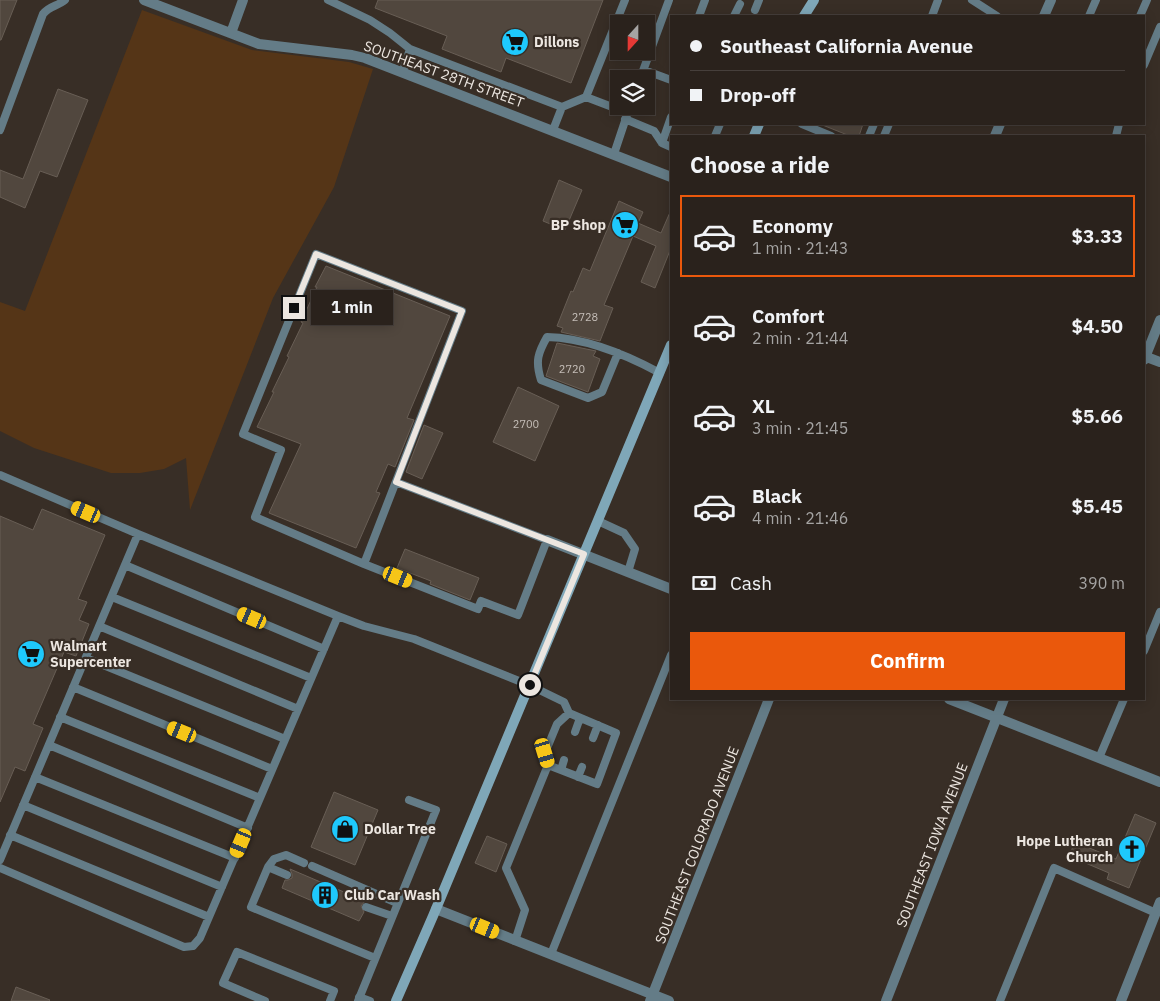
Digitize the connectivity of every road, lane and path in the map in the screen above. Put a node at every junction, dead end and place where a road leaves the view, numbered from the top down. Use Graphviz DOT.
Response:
graph roads {
  1 [pos="65,0"];
  2 [pos="144,0"];
  3 [pos="243,0"];
  4 [pos="328,0"];
  5 [pos="625,0"];
  6 [pos="669,0"];
  7 [pos="705,0"];
  8 [pos="759,0"];
  9 [pos="938,0"];
  10 [pos="972,0"];
  11 [pos="1051,0"];
  12 [pos="1096,0"];
  13 [pos="1147,0"];
  14 [pos="740,4"];
  15 [pos="755,10"];
  16 [pos="699,15"];
  17 [pos="734,15"];
  18 [pos="932,15"];
  19 [pos="995,15"];
  20 [pos="1044,15"];
  21 [pos="1089,15"];
  22 [pos="1140,15"];
  23 [pos="1160,27"];
  24 [pos="230,33"];
  25 [pos="410,49"];
  26 [pos="1145,64"];
  27 [pos="644,70"];
  28 [pos="403,72"];
  29 [pos="655,74"];
  30 [pos="670,80"];
  31 [pos="586,97"];
  32 [pos="610,106"];
  33 [pos="562,107"];
  34 [pos="627,115"];
  35 [pos="631,115"];
  36 [pos="670,120"];
  37 [pos="804,125"];
  38 [pos="0,130"];
  39 [pos="553,130"];
  40 [pos="829,135"];
  41 [pos="662,143"];
  42 [pos="670,146"];
  43 [pos="614,154"];
  44 [pos="670,177"];
  45 [pos="1160,320"];
  46 [pos="670,348"];
  47 [pos="618,353"];
  48 [pos="1145,356"];
  49 [pos="1145,358"];
  50 [pos="1160,362"];
  51 [pos="660,373"];
  52 [pos="0,475"];
  53 [pos="396,482"];
  54 [pos="598,521"];
  55 [pos="138,534"];
  56 [pos="548,540"];
  57 [pos="584,554"];
  58 [pos="364,564"];
  59 [pos="125,565"];
  60 [pos="628,572"];
  61 [pos="670,589"];
  62 [pos="112,597"];
  63 [pos="1160,612"];
  64 [pos="338,616"];
  65 [pos="99,626"];
  66 [pos="324,649"];
  67 [pos="1145,649"];
  68 [pos="670,657"];
  69 [pos="86,658"];
  70 [pos="311,678"];
  71 [pos="530,685"];
  72 [pos="73,687"];
  73 [pos="769,700"];
  74 [pos="952,700"];
  75 [pos="1004,700"];
  76 [pos="1124,700"];
  77 [pos="298,709"];
  78 [pos="570,713"];
  79 [pos="60,717"];
  80 [pos="580,718"];
  81 [pos="997,718"];
  82 [pos="598,725"];
  83 [pos="575,732"];
  84 [pos="593,738"];
  85 [pos="285,739"];
  86 [pos="49,745"];
  87 [pos="1099,758"];
  88 [pos="564,760"];
  89 [pos="548,765"];
  90 [pos="582,767"];
  91 [pos="272,769"];
  92 [pos="561,770"];
  93 [pos="35,777"];
  94 [pos="578,777"];
  95 [pos="1160,782"];
  96 [pos="260,798"];
  97 [pos="409,800"];
  98 [pos="23,806"];
  99 [pos="248,828"];
  100 [pos="10,835"];
  101 [pos="235,858"];
  102 [pos="0,860"];
  103 [pos="268,867"];
  104 [pos="0,868"];
  105 [pos="287,875"];
  106 [pos="222,888"];
  107 [pos="398,902"];
  108 [pos="1160,902"];
  109 [pos="366,907"];
  110 [pos="436,909"];
  111 [pos="1156,913"];
  112 [pos="392,916"];
  113 [pos="209,917"];
  114 [pos="515,940"];
  115 [pos="551,954"];
  116 [pos="375,958"];
  117 [pos="651,998"];
  118 [pos="358,999"];
  119 [pos="265,1001"];
  120 [pos="330,1001"];
  121 [pos="370,1001"];
  122 [pos="396,1001"];
  123 [pos="669,1001"];
  124 [pos="886,1001"];
  125 [pos="1000,1001"];
  126 [pos="1121,1001"];
  1 -- 38 [label="lane"];
  2 -- 24 [label="street, SOUTHEAST 28TH STREET"];
  3 -- 24 [label="street"];
  4 -- 25 [label="lane"];
  5 -- 31 [label="lane"];
  6 -- 27 [label="lane"];
  7 -- 16 [label="lane"];
  8 -- 15 [label="lane"];
  9 -- 18 [label="lane"];
  10 -- 19 [label="lane"];
  11 -- 20 [label="street"];
  12 -- 21 [label="lane"];
  13 -- 22 [label="lane"];
  14 -- 17 [label="lane"];
  23 -- 26 [label="lane"];
  24 -- 28 [label="street, SOUTHEAST 28TH STREET"];
  25 -- 28 [label="lane"];
  25 -- 33 [label="lane"];
  28 -- 39 [label="street, SOUTHEAST 28TH STREET"];
  29 -- 30 [label="lane"];
  31 -- 32 [label="lane"];
  31 -- 33 [label="lane"];
  33 -- 39 [label="lane"];
  34 -- 43 [label="lane"];
  35 -- 41 [label="lane"];
  36 -- 41 [label="lane"];
  37 -- 40 [label="lane"];
  39 -- 43 [label="street, SOUTHEAST 28TH STREET"];
  41 -- 42 [label="lane"];
  43 -- 44 [label="street, SOUTHEAST 28TH STREET"];
  45 -- 48 [label="street"];
  46 -- 51 [label="main road"];
  47 -- 47 [label="lane"];
  47 -- 51 [label="lane"];
  49 -- 50 [label="street"];
  51 -- 54 [label="main road"];
  52 -- 55 [label="lane"];
  53 -- 56 [label="lane"];
  53 -- 58 [label="lane"];
  53 -- 58 [label="lane"];
  54 -- 57 [label="main road"];
  54 -- 60 [label="lane"];
  55 -- 59 [label="lane"];
  55 -- 64 [label="lane"];
  56 -- 57 [label="street"];
  56 -- 58 [label="lane"];
  57 -- 60 [label="street"];
  57 -- 71 [label="main road"];
  59 -- 62 [label="lane"];
  59 -- 66 [label="lane"];
  60 -- 61 [label="street"];
  62 -- 65 [label="lane"];
  62 -- 70 [label="lane"];
  63 -- 67 [label="lane"];
  64 -- 66 [label="lane"];
  64 -- 71 [label="lane"];
  65 -- 69 [label="lane"];
  65 -- 77 [label="lane"];
  66 -- 70 [label="lane"];
  68 -- 115 [label="lane"];
  69 -- 72 [label="lane"];
  69 -- 85 [label="lane"];
  70 -- 77 [label="lane"];
  71 -- 78 [label="lane"];
  71 -- 110 [label="main road"];
  72 -- 79 [label="lane"];
  72 -- 91 [label="lane"];
  73 -- 117 [label="street, SOUTHEAST COLORADO AVENUE"];
  74 -- 81 [label="street"];
  75 -- 81 [label="street, SOUTHEAST IOWA AVENUE"];
  76 -- 87 [label="lane"];
  77 -- 85 [label="lane"];
  78 -- 80 [label="lane"];
  78 -- 89 [label="lane"];
  79 -- 86 [label="lane"];
  79 -- 96 [label="lane"];
  80 -- 82 [label="lane"];
  80 -- 83 [label="lane"];
  81 -- 87 [label="street"];
  81 -- 124 [label="street, SOUTHEAST IOWA AVENUE"];
  82 -- 84 [label="lane"];
  82 -- 94 [label="lane"];
  85 -- 91 [label="lane"];
  86 -- 93 [label="lane"];
  86 -- 99 [label="lane"];
  87 -- 95 [label="street"];
  88 -- 92 [label="lane"];
  89 -- 92 [label="lane"];
  89 -- 114 [label="lane"];
  90 -- 94 [label="lane"];
  91 -- 96 [label="lane"];
  92 -- 94 [label="lane"];
  93 -- 98 [label="lane"];
  93 -- 101 [label="lane"];
  96 -- 99 [label="lane"];
  97 -- 107 [label="lane"];
  98 -- 100 [label="lane"];
  98 -- 106 [label="lane"];
  99 -- 101 [label="lane"];
  100 -- 102 [label="lane"];
  100 -- 113 [label="lane"];
  101 -- 106 [label="lane"];
  103 -- 105 [label="lane"];
  103 -- 107 [label="lane"];
  103 -- 116 [label="lane"];
  104 -- 113 [label="lane"];
  106 -- 113 [label="lane"];
  107 -- 112 [label="lane"];
  108 -- 111 [label="street"];
  109 -- 112 [label="lane"];
  110 -- 114 [label="street"];
  110 -- 122 [label="main road"];
  111 -- 125 [label="lane"];
  111 -- 126 [label="street"];
  112 -- 116 [label="lane"];
  114 -- 115 [label="street"];
  115 -- 117 [label="street"];
  116 -- 118 [label="lane"];
  117 -- 123 [label="street"];
  118 -- 121 [label="lane"];
  119 -- 120 [label="lane"];
}
